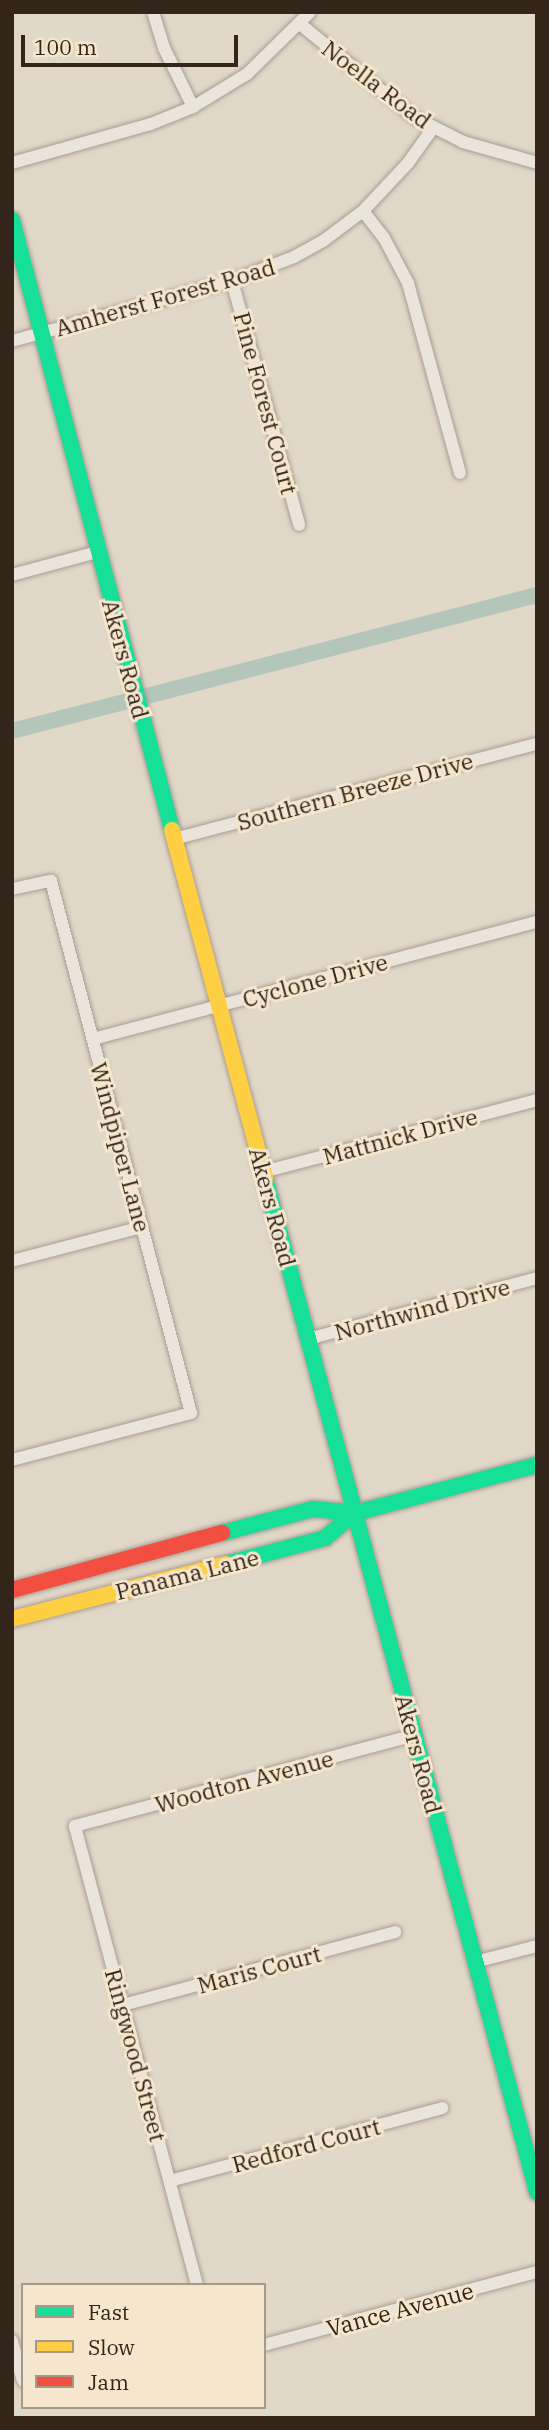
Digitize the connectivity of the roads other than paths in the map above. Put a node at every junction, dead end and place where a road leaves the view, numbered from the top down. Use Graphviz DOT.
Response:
graph roads {
  1 [pos="153,12"];
  2 [pos="310,12"];
  3 [pos="300,24"];
  4 [pos="193,107"];
  5 [pos="433,128"];
  6 [pos="12,163"];
  7 [pos="537,163"];
  8 [pos="363,211"];
  9 [pos="12,220"];
  10 [pos="232,281"];
  11 [pos="44,333"];
  12 [pos="12,341"];
  13 [pos="460,473"];
  14 [pos="299,525"];
  15 [pos="97,552"];
  16 [pos="12,575"];
  17 [pos="537,744"];
  18 [pos="174,839"];
  19 [pos="12,889"];
  20 [pos="537,922"];
  21 [pos="219,1006"];
  22 [pos="93,1039"];
  23 [pos="537,1100"];
  24 [pos="263,1172"];
  25 [pos="142,1227"];
  26 [pos="12,1261"];
  27 [pos="537,1279"];
  28 [pos="308,1339"];
  29 [pos="12,1460"];
  30 [pos="537,1465"];
  31 [pos="355,1513"];
  32 [pos="12,1590"];
  33 [pos="12,1619"];
  34 [pos="414,1735"];
  35 [pos="75,1826"];
  36 [pos="395,1932"];
  37 [pos="537,1946"];
  38 [pos="475,1962"];
  39 [pos="123,2005"];
  40 [pos="442,2108"];
  41 [pos="534,2171"];
  42 [pos="170,2181"];
  43 [pos="537,2192"];
  44 [pos="537,2272"];
  45 [pos="196,2283"];
  46 [pos="12,2341"];
  47 [pos="266,2344"];
  48 [pos="21,2374"];
  1 -- 4 [label="street"];
  2 -- 3 [label="street"];
  3 -- 4 [label="street"];
  3 -- 5 [label="street, Noella Road"];
  4 -- 6 [label="street"];
  5 -- 7 [label="street, Noella Road"];
  5 -- 8 [label="street, Amherst Forest Road"];
  8 -- 10 [label="street, Amherst Forest Road"];
  8 -- 13 [label="street"];
  9 -- 11 [label="street, Akers Road"];
  10 -- 11 [label="street, Amherst Forest Road"];
  10 -- 14 [label="street, Pine Forest Court"];
  11 -- 12 [label="street, Amherst Forest Road"];
  11 -- 15 [label="street, Akers Road"];
  15 -- 16 [label="street"];
  15 -- 18 [label="street, Akers Road"];
  17 -- 18 [label="street, Southern Breeze Drive"];
  18 -- 21 [label="street, Akers Road"];
  19 -- 22 [label="street, Windpiper Lane"];
  20 -- 21 [label="street, Cyclone Drive"];
  21 -- 22 [label="street, Cyclone Drive"];
  21 -- 24 [label="street, Akers Road"];
  22 -- 25 [label="street, Windpiper Lane"];
  23 -- 24 [label="street, Mattnick Drive"];
  24 -- 28 [label="street, Akers Road"];
  25 -- 26 [label="street"];
  25 -- 29 [label="street, Windpiper Lane"];
  27 -- 28 [label="street, Northwind Drive"];
  28 -- 31 [label="street, Akers Road"];
  30 -- 31 [label="street, Panama Lane"];
  31 -- 32 [label="street, Panama Lane"];
  31 -- 33 [label="street, Panama Lane"];
  31 -- 34 [label="street, Akers Road"];
  34 -- 35 [label="street, Woodton Avenue"];
  34 -- 38 [label="street, Akers Road"];
  35 -- 39 [label="street, Ringwood Street"];
  36 -- 39 [label="street, Maris Court"];
  37 -- 38 [label="street"];
  38 -- 41 [label="street, Akers Road"];
  39 -- 42 [label="street, Ringwood Street"];
  40 -- 42 [label="street, Redford Court"];
  41 -- 43 [label="street, Akers Road"];
  42 -- 45 [label="street, Ringwood Street"];
  44 -- 47 [label="street, Vance Avenue"];
  46 -- 48 [label="street"];
}
